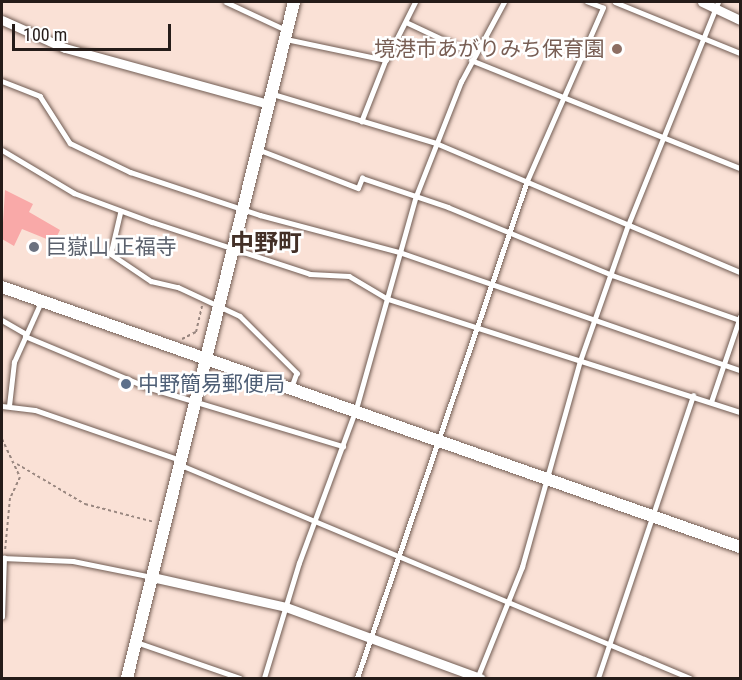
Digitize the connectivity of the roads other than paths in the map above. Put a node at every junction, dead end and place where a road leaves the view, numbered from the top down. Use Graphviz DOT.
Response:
graph roads {
  1 [pos="226,2"];
  2 [pos="294,2"];
  3 [pos="415,2"];
  4 [pos="504,2"];
  5 [pos="587,2"];
  6 [pos="607,2"];
  7 [pos="615,2"];
  8 [pos="702,2"];
  9 [pos="717,5"];
  10 [pos="603,8"];
  11 [pos="2,20"];
  12 [pos="741,20"];
  13 [pos="406,22"];
  14 [pos="286,34"];
  15 [pos="704,36"];
  16 [pos="741,53"];
  17 [pos="474,54"];
  18 [pos="386,60"];
  19 [pos="471,60"];
  20 [pos="2,81"];
  21 [pos="563,96"];
  22 [pos="270,99"];
  23 [pos="362,121"];
  24 [pos="663,137"];
  25 [pos="436,143"];
  26 [pos="257,149"];
  27 [pos="2,150"];
  28 [pos="741,168"];
  29 [pos="527,181"];
  30 [pos="416,196"];
  31 [pos="242,210"];
  32 [pos="121,211"];
  33 [pos="628,225"];
  34 [pos="512,235"];
  35 [pos="232,250"];
  36 [pos="399,252"];
  37 [pos="741,272"];
  38 [pos="612,275"];
  39 [pos="493,285"];
  40 [pos="2,287"];
  41 [pos="388,299"];
  42 [pos="41,302"];
  43 [pos="217,308"];
  44 [pos="740,319"];
  45 [pos="2,320"];
  46 [pos="598,320"];
  47 [pos="476,329"];
  48 [pos="26,335"];
  49 [pos="204,362"];
  50 [pos="580,362"];
  51 [pos="724,364"];
  52 [pos="741,369"];
  53 [pos="291,389"];
  54 [pos="693,396"];
  55 [pos="194,401"];
  56 [pos="711,402"];
  57 [pos="2,406"];
  58 [pos="9,406"];
  59 [pos="356,409"];
  60 [pos="741,412"];
  61 [pos="441,438"];
  62 [pos="343,446"];
  63 [pos="179,462"];
  64 [pos="546,476"];
  65 [pos="653,515"];
  66 [pos="315,524"];
  67 [pos="741,548"];
  68 [pos="3,558"];
  69 [pos="397,558"];
  70 [pos="152,577"];
  71 [pos="507,604"];
  72 [pos="286,606"];
  73 [pos="2,616"];
  74 [pos="370,638"];
  75 [pos="136,642"];
  76 [pos="609,646"];
  77 [pos="127,678"];
  78 [pos="240,678"];
  79 [pos="264,678"];
  80 [pos="357,678"];
  81 [pos="478,678"];
  82 [pos="598,678"];
  83 [pos="690,678"];
  1 -- 14 [label="lane"];
  2 -- 14 [label="street"];
  3 -- 13 [label="lane"];
  4 -- 17 [label="lane"];
  5 -- 10 [label="lane"];
  6 -- 10 [label="lane"];
  7 -- 15 [label="lane"];
  8 -- 9 [label="street"];
  9 -- 12 [label="street"];
  9 -- 15 [label="lane"];
  10 -- 21 [label="lane"];
  11 -- 22 [label="street"];
  13 -- 17 [label="lane"];
  13 -- 18 [label="lane"];
  14 -- 18 [label="lane"];
  14 -- 22 [label="street"];
  15 -- 16 [label="lane"];
  15 -- 24 [label="lane"];
  17 -- 19 [label="lane"];
  18 -- 23 [label="lane"];
  19 -- 21 [label="lane"];
  19 -- 25 [label="lane"];
  20 -- 31 [label="lane"];
  21 -- 24 [label="lane"];
  21 -- 29 [label="lane"];
  22 -- 23 [label="lane"];
  22 -- 26 [label="street"];
  23 -- 25 [label="lane"];
  24 -- 28 [label="lane"];
  24 -- 33 [label="lane"];
  25 -- 29 [label="lane"];
  25 -- 30 [label="lane"];
  26 -- 30 [label="lane"];
  26 -- 31 [label="street"];
  27 -- 32 [label="lane"];
  29 -- 33 [label="lane"];
  29 -- 34 [label="lane"];
  30 -- 34 [label="lane"];
  30 -- 36 [label="lane"];
  31 -- 35 [label="street"];
  31 -- 36 [label="lane"];
  32 -- 35 [label="lane"];
  32 -- 43 [label="lane"];
  33 -- 37 [label="lane"];
  33 -- 38 [label="lane"];
  34 -- 38 [label="lane"];
  34 -- 39 [label="lane"];
  35 -- 41 [label="lane"];
  35 -- 43 [label="street"];
  36 -- 39 [label="lane"];
  36 -- 41 [label="lane"];
  38 -- 44 [label="lane"];
  38 -- 46 [label="lane"];
  39 -- 46 [label="lane"];
  39 -- 47 [label="lane"];
  40 -- 42 [label="street"];
  41 -- 47 [label="lane"];
  41 -- 59 [label="lane"];
  42 -- 48 [label="lane"];
  42 -- 49 [label="street"];
  43 -- 49 [label="street"];
  43 -- 53 [label="lane"];
  44 -- 51 [label="lane"];
  45 -- 48 [label="lane"];
  46 -- 50 [label="lane"];
  46 -- 51 [label="lane"];
  47 -- 50 [label="lane"];
  47 -- 61 [label="lane"];
  48 -- 55 [label="lane"];
  48 -- 58 [label="lane"];
  49 -- 53 [label="street"];
  49 -- 55 [label="street"];
  50 -- 54 [label="lane"];
  50 -- 64 [label="lane"];
  51 -- 52 [label="lane"];
  51 -- 56 [label="lane"];
  53 -- 59 [label="street"];
  54 -- 56 [label="lane"];
  54 -- 65 [label="lane"];
  55 -- 62 [label="lane"];
  55 -- 63 [label="street"];
  56 -- 60 [label="lane"];
  57 -- 58 [label="lane"];
  58 -- 63 [label="lane"];
  59 -- 61 [label="street"];
  59 -- 62 [label="lane"];
  61 -- 64 [label="street"];
  61 -- 69 [label="lane"];
  62 -- 66 [label="lane"];
  63 -- 66 [label="lane"];
  63 -- 70 [label="street"];
  64 -- 65 [label="street"];
  64 -- 71 [label="lane"];
  65 -- 67 [label="street"];
  65 -- 76 [label="lane"];
  66 -- 69 [label="lane"];
  66 -- 72 [label="lane"];
  68 -- 70 [label="lane"];
  68 -- 73 [label="lane"];
  69 -- 71 [label="lane"];
  69 -- 74 [label="lane"];
  70 -- 72 [label="street"];
  70 -- 75 [label="street"];
  71 -- 76 [label="lane"];
  71 -- 81 [label="lane"];
  72 -- 74 [label="street"];
  72 -- 79 [label="lane"];
  74 -- 80 [label="lane"];
  74 -- 81 [label="street"];
  75 -- 77 [label="street"];
  75 -- 78 [label="lane"];
  76 -- 82 [label="lane"];
  76 -- 83 [label="lane"];
}
